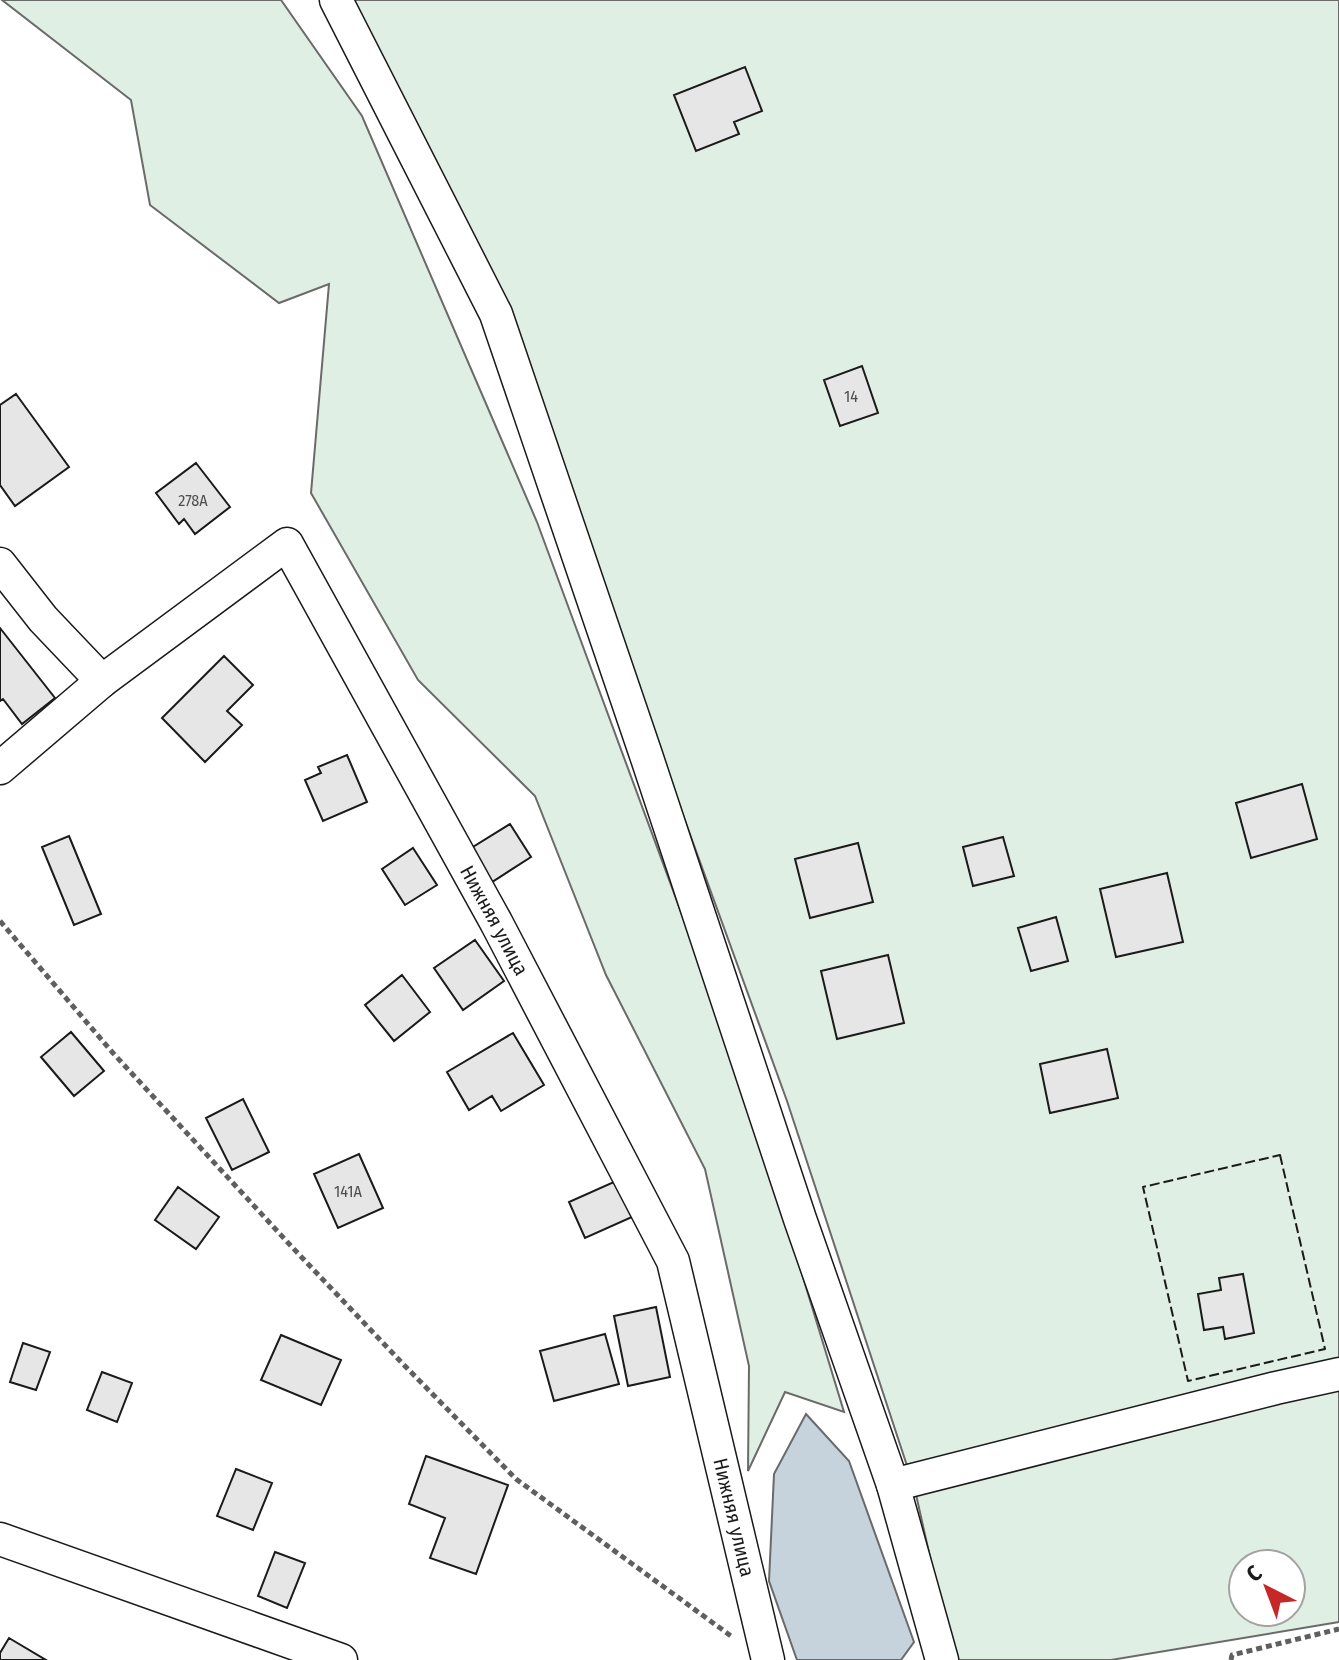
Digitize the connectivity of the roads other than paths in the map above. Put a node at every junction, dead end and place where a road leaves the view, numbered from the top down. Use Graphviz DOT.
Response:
graph roads {
  1 [pos="336,0"];
  2 [pos="0,564"];
  3 [pos="102,681"];
  4 [pos="0,768"];
  5 [pos="1339,1374"];
  6 [pos="893,1485"];
  7 [pos="0,1539"];
  8 [pos="341,1660"];
  9 [pos="768,1660"];
  10 [pos="942,1660"];
  1 -- 6 [label="street"];
  2 -- 3 [label="street"];
  3 -- 4 [label="street, Нижняя улица"];
  3 -- 9 [label="street, Нижняя улица"];
  5 -- 6 [label="street"];
  6 -- 10 [label="street"];
  7 -- 8 [label="street"];
}
